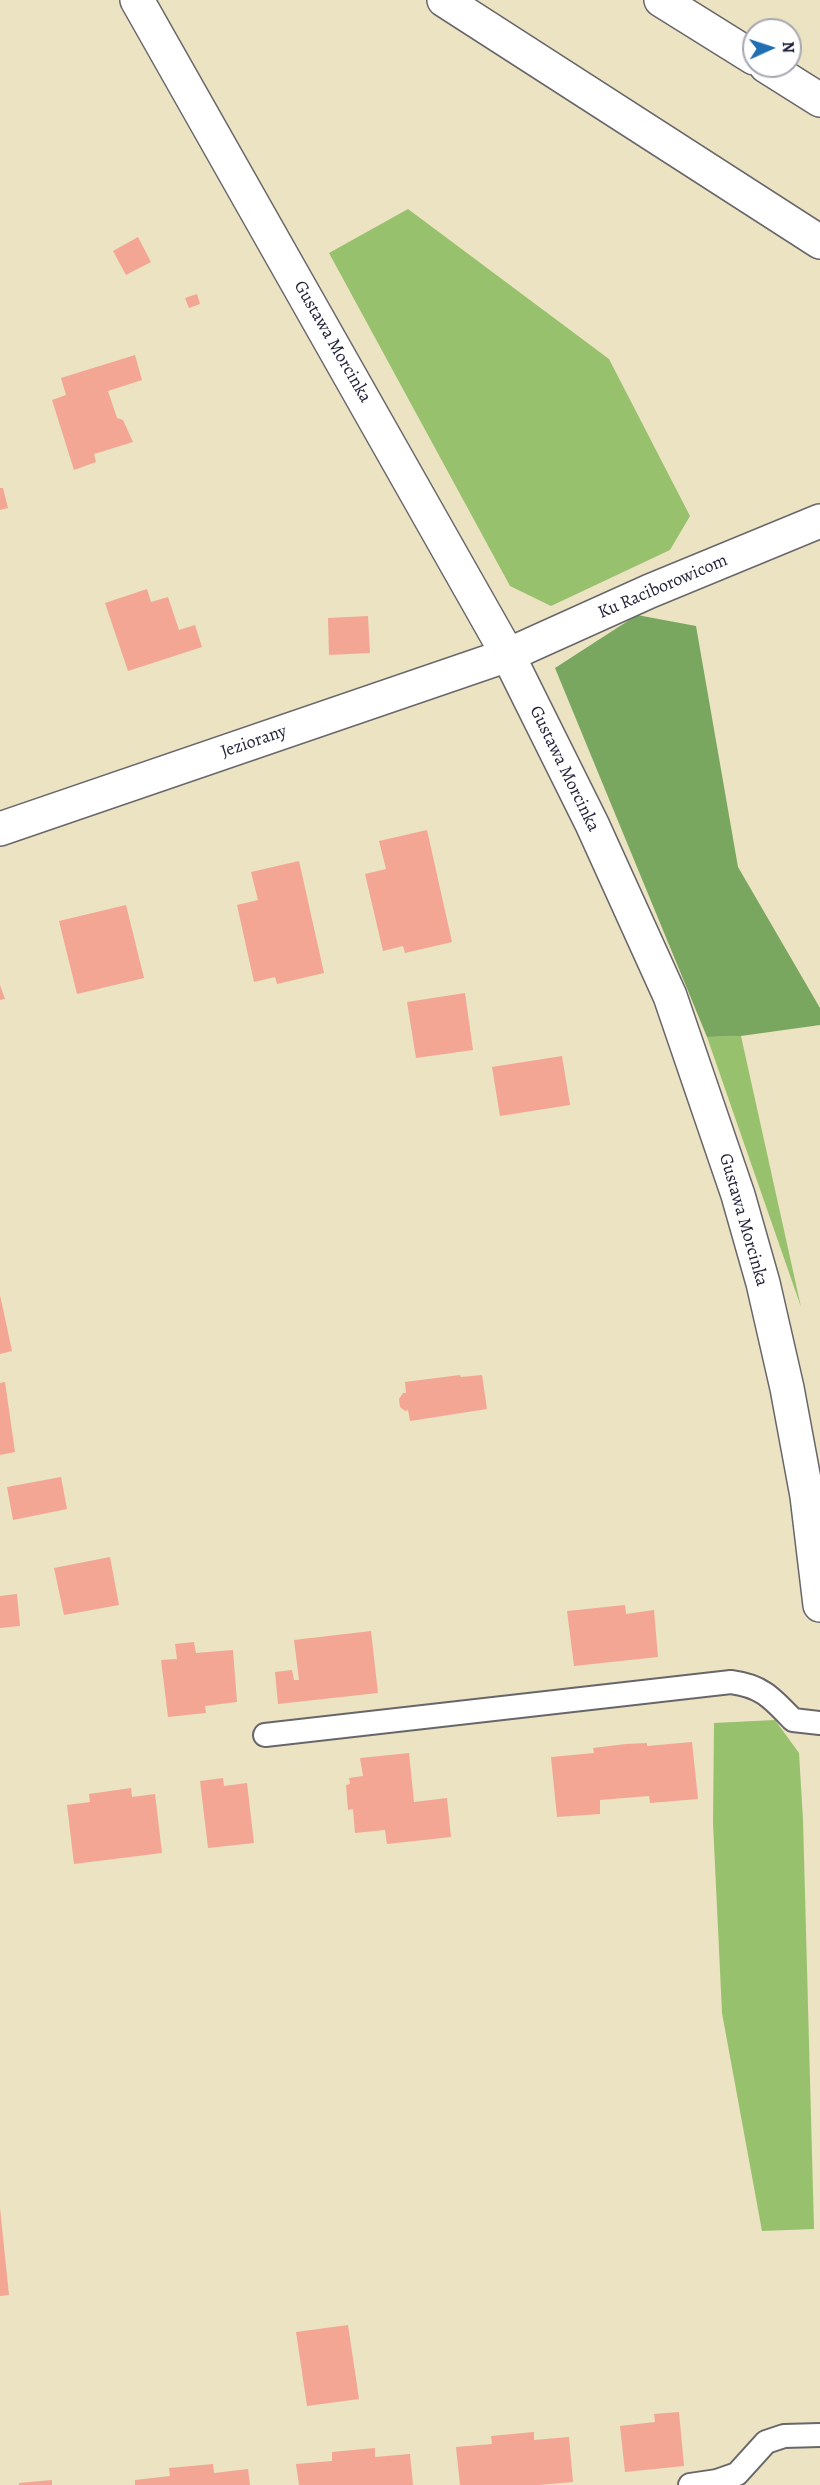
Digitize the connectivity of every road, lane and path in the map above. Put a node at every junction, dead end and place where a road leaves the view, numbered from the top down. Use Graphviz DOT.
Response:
graph roads {
  1 [pos="137,0"];
  2 [pos="444,0"];
  3 [pos="661,0"];
  4 [pos="742,51"];
  5 [pos="785,78"];
  6 [pos="820,100"];
  7 [pos="820,242"];
  8 [pos="820,521"];
  9 [pos="508,655"];
  10 [pos="0,829"];
  11 [pos="819,1594"];
  12 [pos="820,1723"];
  13 [pos="264,1735"];
  14 [pos="820,2435"];
  15 [pos="690,2485"];
  1 -- 9 [label="main road, Gustawa Morcinka"];
  2 -- 7 [label="main road"];
  3 -- 4 [label="main road"];
  5 -- 6 [label="main road"];
  8 -- 9 [label="main road, Ku Raciborowicom"];
  9 -- 10 [label="main road, Jeziorany"];
  9 -- 11 [label="main road, Gustawa Morcinka"];
  12 -- 13 [label="lane"];
  14 -- 15 [label="lane"];
}
